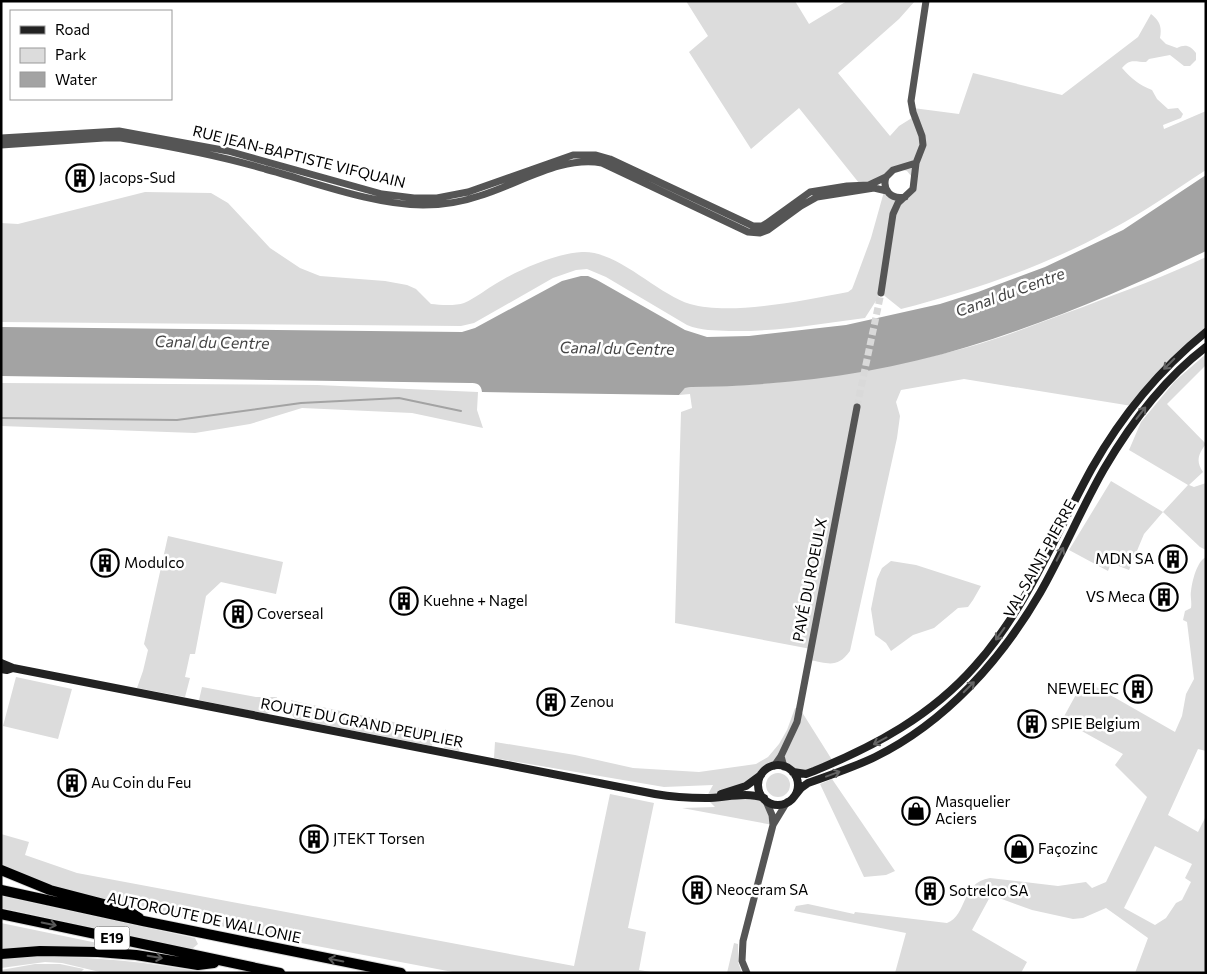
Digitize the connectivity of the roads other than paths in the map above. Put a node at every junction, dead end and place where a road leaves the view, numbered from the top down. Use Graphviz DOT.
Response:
graph roads {
  1 [pos="926,1"];
  2 [pos="1,138"];
  3 [pos="1,145"];
  4 [pos="916,163"];
  5 [pos="899,169"];
  6 [pos="886,177"];
  7 [pos="914,182"];
  8 [pos="888,193"];
  9 [pos="905,197"];
  10 [pos="893,214"];
  11 [pos="880,293"];
  12 [pos="1206,332"];
  13 [pos="1206,347"];
  14 [pos="857,406"];
  15 [pos="1,666"];
  16 [pos="781,756"];
  17 [pos="774,766"];
  18 [pos="784,766"];
  19 [pos="793,772"];
  20 [pos="761,774"];
  21 [pos="706,798"];
  22 [pos="765,800"];
  23 [pos="790,800"];
  24 [pos="773,825"];
  25 [pos="1,870"];
  26 [pos="1,890"];
  27 [pos="1,914"];
  28 [pos="142,921"];
  29 [pos="1,954"];
  30 [pos="223,962"];
  31 [pos="280,973"];
  32 [pos="401,973"];
  33 [pos="747,973"];
  1 -- 4 [label="street"];
  2 -- 6 [label="street, RUE JEAN-BAPTISTE VIFQUAIN"];
  3 -- 8 [label="street, RUE JEAN-BAPTISTE VIFQUAIN"];
  4 -- 5 [label="street"];
  4 -- 7 [label="street"];
  5 -- 6 [label="street"];
  5 -- 7 [label="street"];
  6 -- 8 [label="street"];
  7 -- 9 [label="street"];
  8 -- 9 [label="street"];
  8 -- 10 [label="street"];
  9 -- 10 [label="street"];
  10 -- 11 [label="street"];
  12 -- 19 [label="main road, VAL SAINT-PIERRE, one-way"];
  23 -- 13 [label="main road, VAL SAINT-PIERRE, one-way"];
  14 -- 16 [label="street, PAVÉ DU ROEULX"];
  15 -- 21 [label="main road, ROUTE DU GRAND PEUPLIER"];
  16 -- 17 [label="street, PAVÉ DU ROEULX"];
  16 -- 18 [label="street"];
  17 -- 18 [label="main road"];
  17 -- 20 [label="main road"];
  18 -- 19 [label="main road"];
  19 -- 23 [label="main road"];
  20 -- 21 [label="main road, ROUTE DU GRAND PEUPLIER"];
  20 -- 22 [label="main road"];
  21 -- 22 [label="main road, ROUTE DU GRAND PEUPLIER"];
  22 -- 23 [label="main road"];
  22 -- 24 [label="street"];
  23 -- 24 [label="street"];
  24 -- 33 [label="street"];
  25 -- 28 [label="highway"];
  26 -- 28 [label="highway, AUTOROUTE DE WALLONIE / E19"];
  27 -- 30 [label="highway, E19, one-way"];
  32 -- 28 [label="highway, AUTOROUTE DE WALLONIE / E19, one-way"];
  29 -- 30 [label="highway, one-way"];
  30 -- 31 [label="highway, E19"];
}
